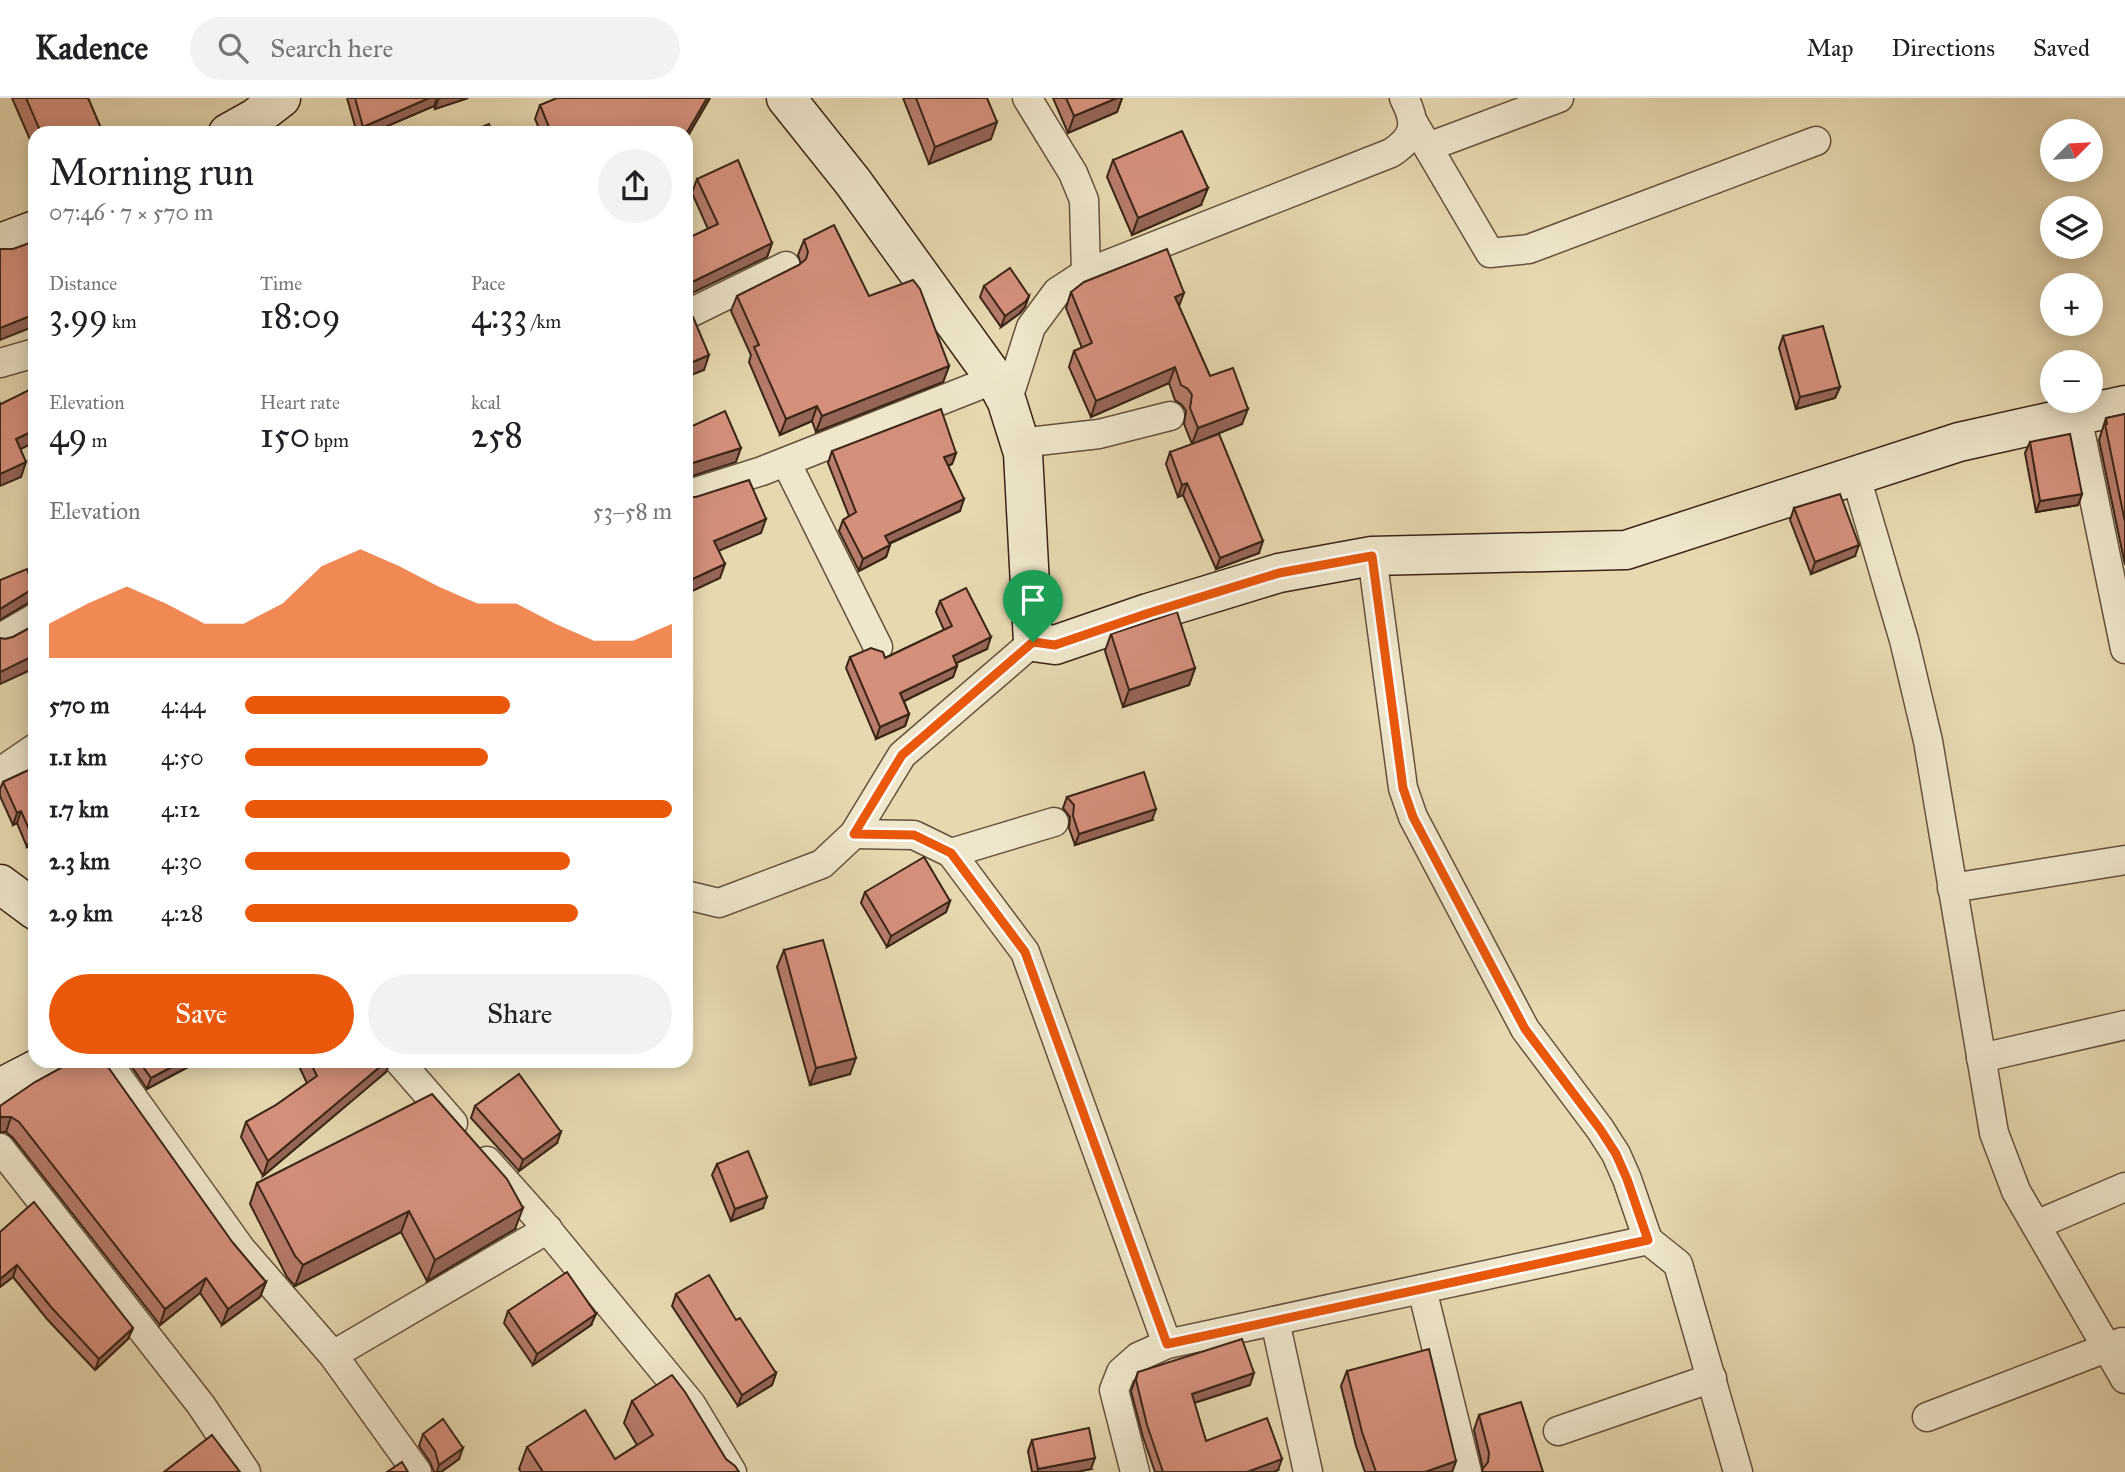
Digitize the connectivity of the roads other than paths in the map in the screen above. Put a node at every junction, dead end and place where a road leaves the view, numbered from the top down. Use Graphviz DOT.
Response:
graph roads {
  1 [pos="786,98"];
  2 [pos="1027,98"];
  3 [pos="1559,98"];
  4 [pos="1409,110"];
  5 [pos="1816,141"];
  6 [pos="1428,147"];
  7 [pos="28,233"];
  8 [pos="0,243"];
  9 [pos="786,266"];
  10 [pos="1086,273"];
  11 [pos="693,312"];
  12 [pos="28,355"];
  13 [pos="0,363"];
  14 [pos="1001,391"];
  15 [pos="2125,405"];
  16 [pos="1170,416"];
  17 [pos="2077,416"];
  18 [pos="1020,443"];
  19 [pos="786,462"];
  20 [pos="1856,477"];
  21 [pos="693,493"];
  22 [pos="1372,556"];
  23 [pos="28,622"];
  24 [pos="0,638"];
  25 [pos="1033,642"];
  26 [pos="878,647"];
  27 [pos="2125,649"];
  28 [pos="28,753"];
  29 [pos="0,772"];
  30 [pos="1054,822"];
  31 [pos="854,834"];
  32 [pos="951,853"];
  33 [pos="2125,860"];
  34 [pos="0,884"];
  35 [pos="1952,888"];
  36 [pos="693,897"];
  37 [pos="28,905"];
  38 [pos="2125,1025"];
  39 [pos="1981,1058"];
  40 [pos="39,1068"];
  41 [pos="112,1068"];
  42 [pos="405,1068"];
  43 [pos="0,1088"];
  44 [pos="0,1148"];
  45 [pos="2125,1187"];
  46 [pos="2036,1225"];
  47 [pos="548,1229"];
  48 [pos="1648,1240"];
  49 [pos="1422,1289"];
  50 [pos="1275,1321"];
  51 [pos="1167,1344"];
  52 [pos="2116,1344"];
  53 [pos="333,1354"];
  54 [pos="1712,1378"];
  55 [pos="2125,1379"];
  56 [pos="1927,1417"];
  57 [pos="1558,1431"];
  58 [pos="246,1472"];
  59 [pos="417,1472"];
  60 [pos="732,1472"];
  61 [pos="1135,1472"];
  62 [pos="1308,1472"];
  63 [pos="1467,1472"];
  64 [pos="1738,1472"];
  1 -- 14 [label="street"];
  2 -- 10 [label="street"];
  3 -- 6 [label="street"];
  4 -- 6 [label="street"];
  4 -- 10 [label="street"];
  5 -- 6 [label="street"];
  7 -- 8 [label="street"];
  9 -- 11 [label="street"];
  10 -- 14 [label="street"];
  12 -- 13 [label="street"];
  14 -- 18 [label="street"];
  14 -- 19 [label="street"];
  15 -- 17 [label="street"];
  16 -- 18 [label="street"];
  17 -- 20 [label="street"];
  17 -- 27 [label="street"];
  18 -- 25 [label="street"];
  19 -- 21 [label="street"];
  19 -- 26 [label="street"];
  20 -- 22 [label="street"];
  20 -- 35 [label="street"];
  22 -- 25 [label="street"];
  22 -- 48 [label="street"];
  23 -- 24 [label="street"];
  25 -- 31 [label="street"];
  28 -- 29 [label="street"];
  30 -- 32 [label="street"];
  31 -- 32 [label="street"];
  31 -- 36 [label="street"];
  32 -- 51 [label="street"];
  33 -- 35 [label="street"];
  34 -- 37 [label="street"];
  35 -- 39 [label="street"];
  38 -- 39 [label="street"];
  39 -- 46 [label="street"];
  40 -- 43 [label="street"];
  41 -- 53 [label="street"];
  42 -- 47 [label="street"];
  44 -- 58 [label="street"];
  45 -- 46 [label="street"];
  46 -- 52 [label="street"];
  47 -- 53 [label="street"];
  47 -- 60 [label="street"];
  48 -- 49 [label="street"];
  48 -- 54 [label="street"];
  49 -- 50 [label="street"];
  49 -- 63 [label="street"];
  50 -- 51 [label="street"];
  50 -- 62 [label="street"];
  51 -- 61 [label="street"];
  52 -- 55 [label="street"];
  52 -- 56 [label="street"];
  53 -- 59 [label="street"];
  54 -- 57 [label="street"];
  54 -- 64 [label="street"];
}
